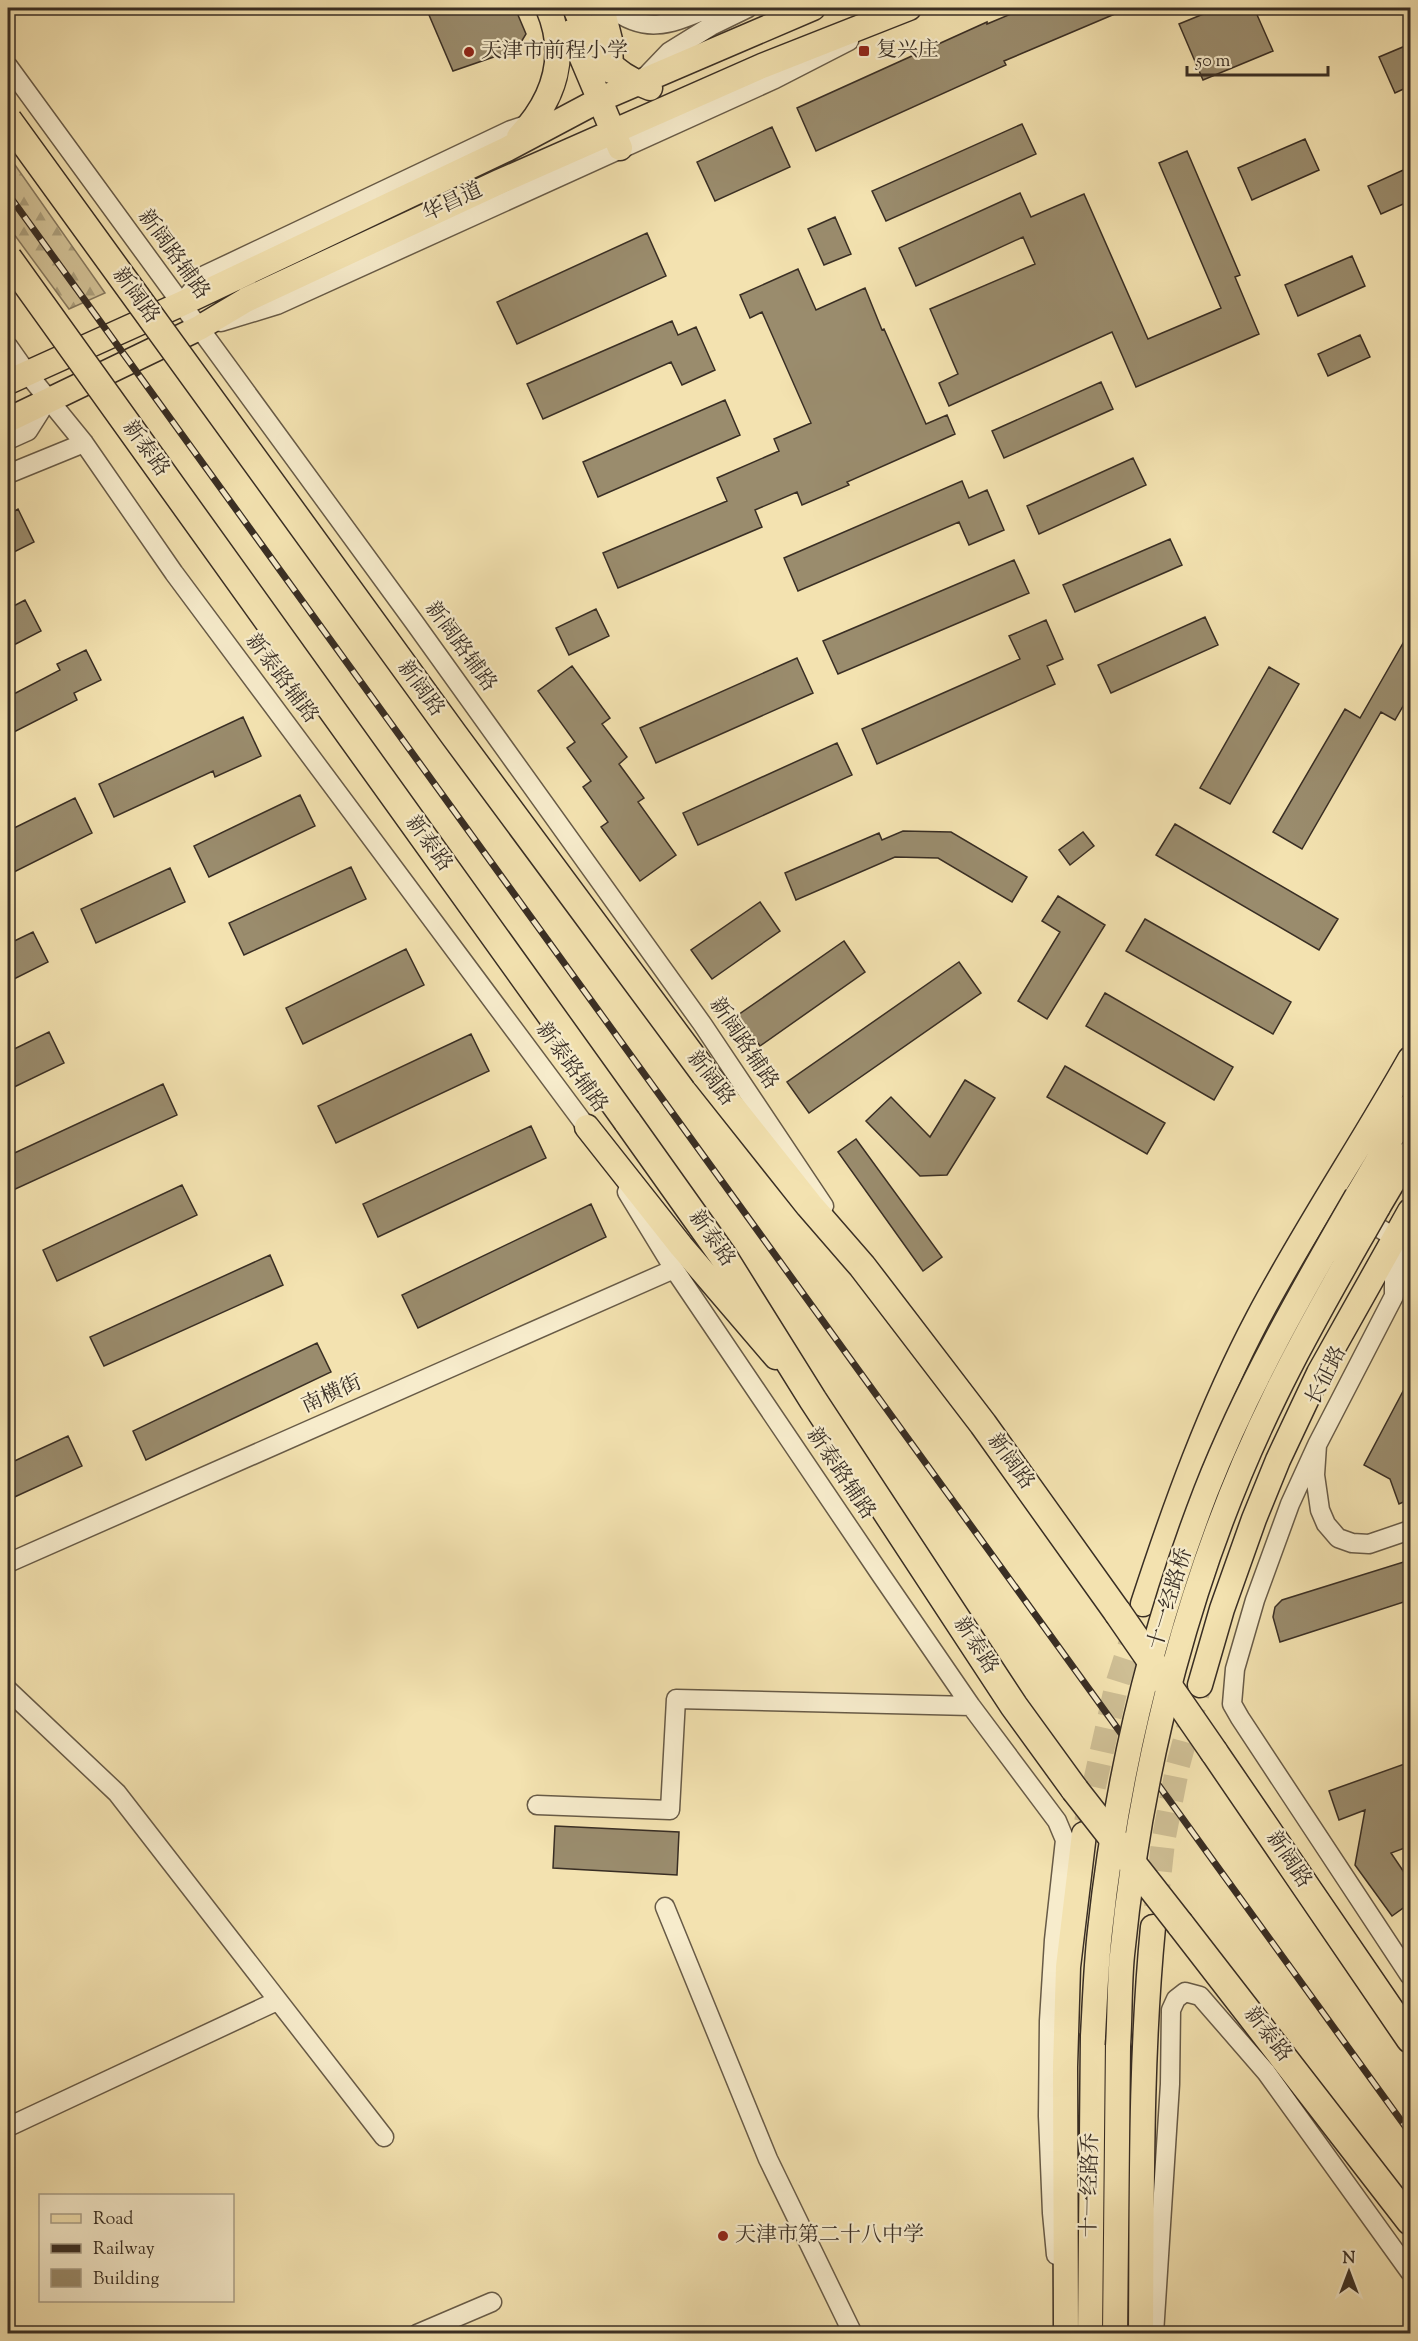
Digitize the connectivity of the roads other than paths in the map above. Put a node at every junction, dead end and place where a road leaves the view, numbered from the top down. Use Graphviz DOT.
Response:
graph roads {
  1 [pos="548,8"];
  2 [pos="561,8"];
  3 [pos="575,8"];
  4 [pos="603,8"];
  5 [pos="611,8"];
  6 [pos="710,8"];
  7 [pos="748,8"];
  8 [pos="813,8"];
  9 [pos="907,8"];
  10 [pos="612,65"];
  11 [pos="8,66"];
  12 [pos="638,83"];
  13 [pos="703,91"];
  14 [pos="601,101"];
  15 [pos="8,120"];
  16 [pos="656,122"];
  17 [pos="532,123"];
  18 [pos="616,139"];
  19 [pos="507,149"];
  20 [pos="558,155"];
  21 [pos="8,258"];
  22 [pos="159,274"];
  23 [pos="206,275"];
  24 [pos="181,304"];
  25 [pos="199,328"];
  26 [pos="8,346"];
  27 [pos="14,375"];
  28 [pos="48,400"];
  29 [pos="8,420"];
  30 [pos="8,440"];
  31 [pos="84,443"];
  32 [pos="8,474"];
  33 [pos="1410,1059"];
  34 [pos="1410,1106"];
  35 [pos="587,1127"];
  36 [pos="1410,1153"];
  37 [pos="1326,1198"];
  38 [pos="1368,1202"];
  39 [pos="1410,1211"];
  40 [pos="1394,1237"];
  41 [pos="862,1266"];
  42 [pos="674,1269"];
  43 [pos="813,1400"];
  44 [pos="1317,1445"];
  45 [pos="1410,1530"];
  46 [pos="8,1563"];
  47 [pos="1143,1604"];
  48 [pos="1200,1685"];
  49 [pos="8,1690"];
  50 [pos="972,1706"];
  51 [pos="537,1805"];
  52 [pos="1075,1837"];
  53 [pos="665,1907"];
  54 [pos="1153,1927"];
  55 [pos="1410,1976"];
  56 [pos="277,2001"];
  57 [pos="1093,2036"];
  58 [pos="1410,2039"];
  59 [pos="8,2127"];
  60 [pos="384,2137"];
  61 [pos="1410,2221"];
  62 [pos="1410,2272"];
  63 [pos="492,2302"];
  64 [pos="417,2334"];
  65 [pos="853,2334"];
  66 [pos="1066,2334"];
  67 [pos="1090,2334"];
  68 [pos="1115,2334"];
  69 [pos="1141,2334"];
  70 [pos="1154,2334"];
  1 -- 17 [label="main road"];
  2 -- 14 [label="main road"];
  3 -- 10 [label="main road"];
  4 -- 10 [label="main road"];
  4 -- 12 [label="main road"];
  5 -- 6 [label="street"];
  7 -- 12 [label="street, 华昌道"];
  8 -- 12 [label="main road, 华昌道"];
  9 -- 13 [label="main road, 华昌道"];
  9 -- 16 [label="street"];
  10 -- 12 [label="main road"];
  10 -- 14 [label="main road"];
  11 -- 22 [label="street, 新阔路辅路"];
  12 -- 13 [label="main road"];
  12 -- 14 [label="main road, 华昌道"];
  12 -- 16 [label="main road"];
  13 -- 16 [label="main road, 华昌道"];
  14 -- 17 [label="street"];
  14 -- 18 [label="main road"];
  14 -- 19 [label="main road, 华昌道"];
  14 -- 20 [label="main road"];
  15 -- 41 [label="highway, 新阔路, bridge"];
  16 -- 18 [label="main road, 华昌道"];
  17 -- 19 [label="main road"];
  17 -- 23 [label="street"];
  18 -- 20 [label="main road, 华昌道"];
  18 -- 25 [label="street"];
  19 -- 24 [label="main road, 华昌道"];
  20 -- 25 [label="main road, 华昌道"];
  21 -- 43 [label="highway, 新泰路, bridge"];
  22 -- 23 [label="street"];
  22 -- 24 [label="street, 新阔路辅路"];
  23 -- 24 [label="street"];
  24 -- 25 [label="street, 新阔路辅路"];
  24 -- 27 [label="main road, 华昌道"];
  25 -- 28 [label="main road, 华昌道"];
  25 -- 41 [label="street, 新阔路辅路"];
  26 -- 27 [label="street, 新泰路辅路"];
  27 -- 28 [label="street, 新泰路辅路"];
  28 -- 29 [label="main road, 华昌道"];
  28 -- 30 [label="street"];
  28 -- 31 [label="street, 新泰路辅路"];
  31 -- 32 [label="street"];
  31 -- 35 [label="street, 新泰路辅路"];
  33 -- 37 [label="main road"];
  34 -- 38 [label="main road"];
  35 -- 42 [label="street, 新泰路辅路"];
  35 -- 43 [label="main road"];
  36 -- 38 [label="main road"];
  37 -- 40 [label="street"];
  37 -- 47 [label="main road"];
  38 -- 57 [label="main road, 十一经路桥, bridge"];
  38 -- 68 [label="main road, 十一经路桥, bridge"];
  39 -- 40 [label="main road"];
  40 -- 44 [label="street, 长征路"];
  40 -- 48 [label="main road"];
  41 -- 58 [label="highway, 新阔路, bridge"];
  42 -- 46 [label="street, 南横街"];
  42 -- 50 [label="street, 新泰路辅路"];
  43 -- 61 [label="highway, 新泰路, bridge"];
  44 -- 45 [label="street, 长征路"];
  44 -- 55 [label="street"];
  49 -- 56 [label="street"];
  50 -- 51 [label="street"];
  50 -- 52 [label="street, 新泰路辅路"];
  52 -- 66 [label="main road"];
  53 -- 65 [label="street"];
  54 -- 69 [label="main road"];
  56 -- 59 [label="street"];
  56 -- 60 [label="street"];
  57 -- 67 [label="main road, 十一经路乔"];
  62 -- 70 [label="street"];
  63 -- 64 [label="street"];
}
